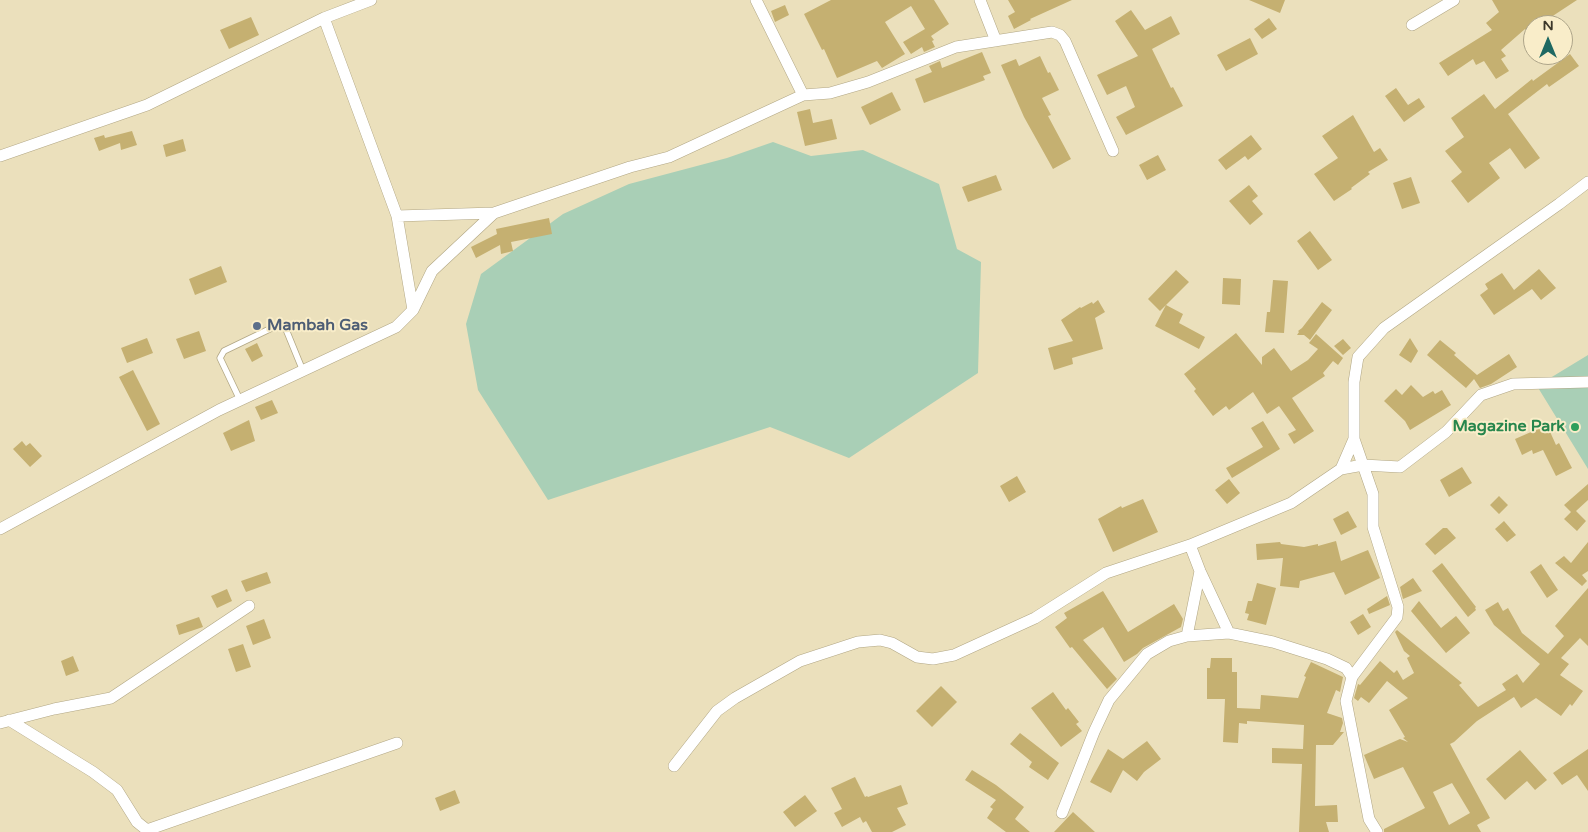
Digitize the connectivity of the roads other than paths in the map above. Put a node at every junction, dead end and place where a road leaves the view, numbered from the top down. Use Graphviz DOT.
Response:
graph roads {
  1 [pos="371,0"];
  2 [pos="756,0"];
  3 [pos="980,0"];
  4 [pos="1454,0"];
  5 [pos="324,18"];
  6 [pos="1412,25"];
  7 [pos="996,41"];
  8 [pos="803,95"];
  9 [pos="1113,151"];
  10 [pos="0,156"];
  11 [pos="1588,182"];
  12 [pos="494,213"];
  13 [pos="397,216"];
  14 [pos="413,310"];
  15 [pos="303,371"];
  16 [pos="1588,382"];
  17 [pos="240,400"];
  18 [pos="1354,439"];
  19 [pos="1364,465"];
  20 [pos="1341,469"];
  21 [pos="0,529"];
  22 [pos="1190,545"];
  23 [pos="1200,571"];
  24 [pos="248,606"];
  25 [pos="1229,633"];
  26 [pos="1187,636"];
  27 [pos="1352,677"];
  28 [pos="4,721"];
  29 [pos="397,743"];
  30 [pos="674,766"];
  31 [pos="1062,813"];
  32 [pos="146,831"];
  33 [pos="1377,832"];
  1 -- 5 [label="street"];
  2 -- 8 [label="street"];
  3 -- 7 [label="street"];
  4 -- 6 [label="street"];
  5 -- 10 [label="street"];
  5 -- 13 [label="street"];
  7 -- 8 [label="street"];
  7 -- 9 [label="street"];
  8 -- 12 [label="street"];
  11 -- 18 [label="street"];
  12 -- 13 [label="street"];
  12 -- 14 [label="street"];
  13 -- 14 [label="street"];
  14 -- 15 [label="street"];
  15 -- 17 [label="street"];
  15 -- 17 [label="lane"];
  16 -- 19 [label="street"];
  17 -- 21 [label="street"];
  18 -- 19 [label="street"];
  18 -- 20 [label="street"];
  19 -- 20 [label="street"];
  19 -- 27 [label="street"];
  20 -- 22 [label="street"];
  22 -- 23 [label="street"];
  22 -- 30 [label="street"];
  23 -- 25 [label="street"];
  23 -- 26 [label="street"];
  24 -- 28 [label="street"];
  25 -- 26 [label="street"];
  25 -- 27 [label="street"];
  26 -- 31 [label="street"];
  27 -- 33 [label="street"];
  28 -- 32 [label="street"];
  29 -- 32 [label="street"];
}
